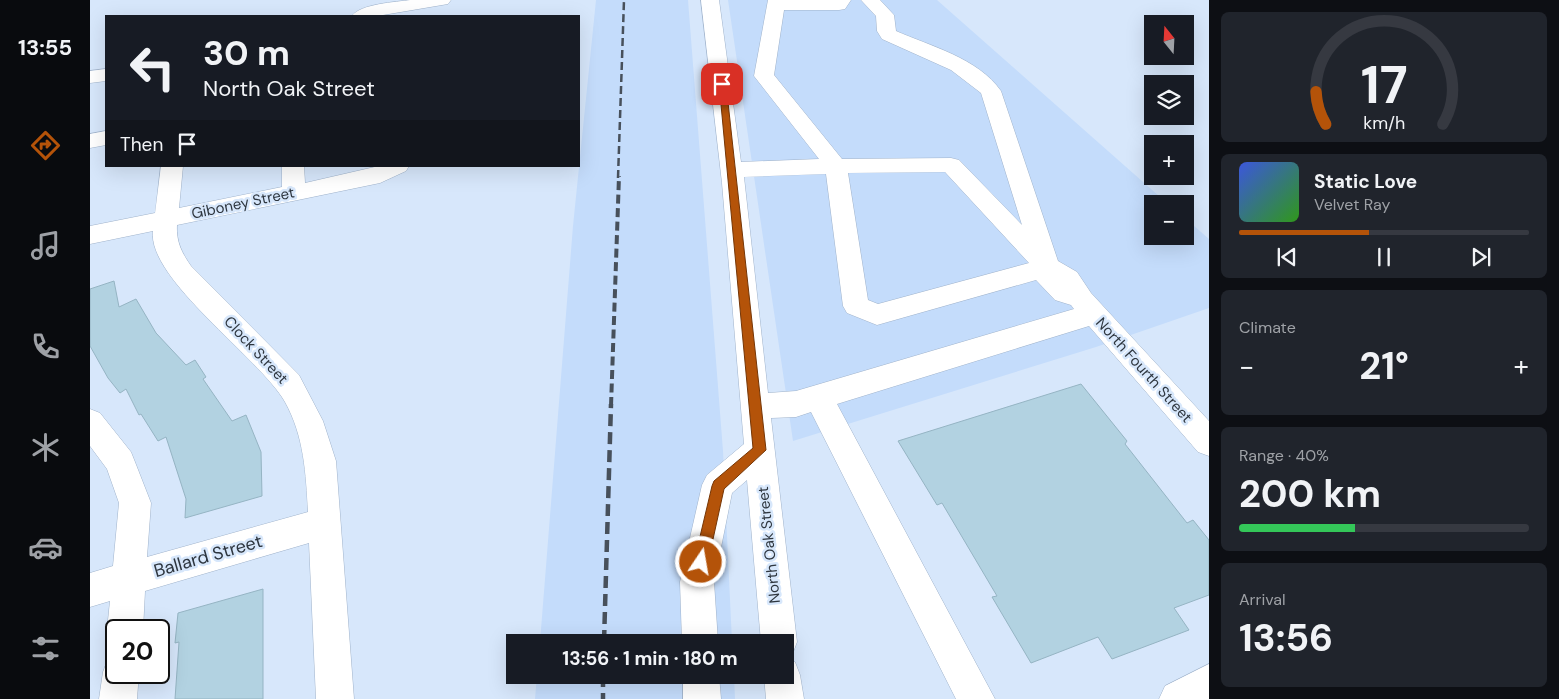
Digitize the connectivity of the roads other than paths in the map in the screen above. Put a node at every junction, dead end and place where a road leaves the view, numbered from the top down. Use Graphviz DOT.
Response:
graph roads {
  1 [pos="442,0"];
  2 [pos="710,0"];
  3 [pos="842,0"];
  4 [pos="870,0"];
  5 [pos="777,2"];
  6 [pos="364,15"];
  7 [pos="105,75"];
  8 [pos="90,77"];
  9 [pos="105,138"];
  10 [pos="90,141"];
  11 [pos="836,166"];
  12 [pos="172,167"];
  13 [pos="292,167"];
  14 [pos="396,168"];
  15 [pos="731,170"];
  16 [pos="294,192"];
  17 [pos="166,219"];
  18 [pos="90,235"];
  19 [pos="1048,267"];
  20 [pos="1087,306"];
  21 [pos="818,396"];
  22 [pos="755,407"];
  23 [pos="90,422"];
  24 [pos="1209,442"];
  25 [pos="760,450"];
  26 [pos="325,523"];
  27 [pos="130,578"];
  28 [pos="90,590"];
  29 [pos="126,619"];
  30 [pos="700,634"];
  31 [pos="778,634"];
  32 [pos="1209,683"];
  33 [pos="120,684"];
  34 [pos="701,684"];
  35 [pos="783,684"];
  36 [pos="118,699"];
  37 [pos="335,699"];
  38 [pos="702,699"];
  39 [pos="785,699"];
  40 [pos="976,699"];
  41 [pos="1178,699"];
  1 -- 6 [label="street"];
  2 -- 15 [label="street, North Oak Street"];
  3 -- 5 [label="street"];
  4 -- 19 [label="street"];
  5 -- 11 [label="street"];
  7 -- 8 [label="street"];
  9 -- 10 [label="street"];
  11 -- 15 [label="street, North Fourth Street"];
  11 -- 19 [label="street, North Fourth Street"];
  11 -- 19 [label="street"];
  12 -- 17 [label="street, Clock Street"];
  13 -- 16 [label="street"];
  14 -- 16 [label="street, Giboney Street"];
  15 -- 22 [label="street, North Oak Street"];
  16 -- 17 [label="street, Giboney Street"];
  17 -- 18 [label="street, Giboney Street"];
  17 -- 26 [label="street, Clock Street"];
  19 -- 20 [label="street, North Fourth Street"];
  20 -- 21 [label="street"];
  20 -- 24 [label="street, North Fourth Street"];
  21 -- 22 [label="street"];
  21 -- 40 [label="street"];
  22 -- 25 [label="street, North Oak Street"];
  23 -- 27 [label="street"];
  25 -- 30 [label="street"];
  25 -- 31 [label="street, North Oak Street"];
  26 -- 27 [label="street, Ballard Street"];
  26 -- 37 [label="street, Clock Street"];
  27 -- 28 [label="street, Ballard Street"];
  27 -- 29 [label="street"];
  32 -- 41 [label="street"];
  33 -- 36 [label="street"];
  34 -- 38 [label="street"];
  35 -- 39 [label="street"];
}
